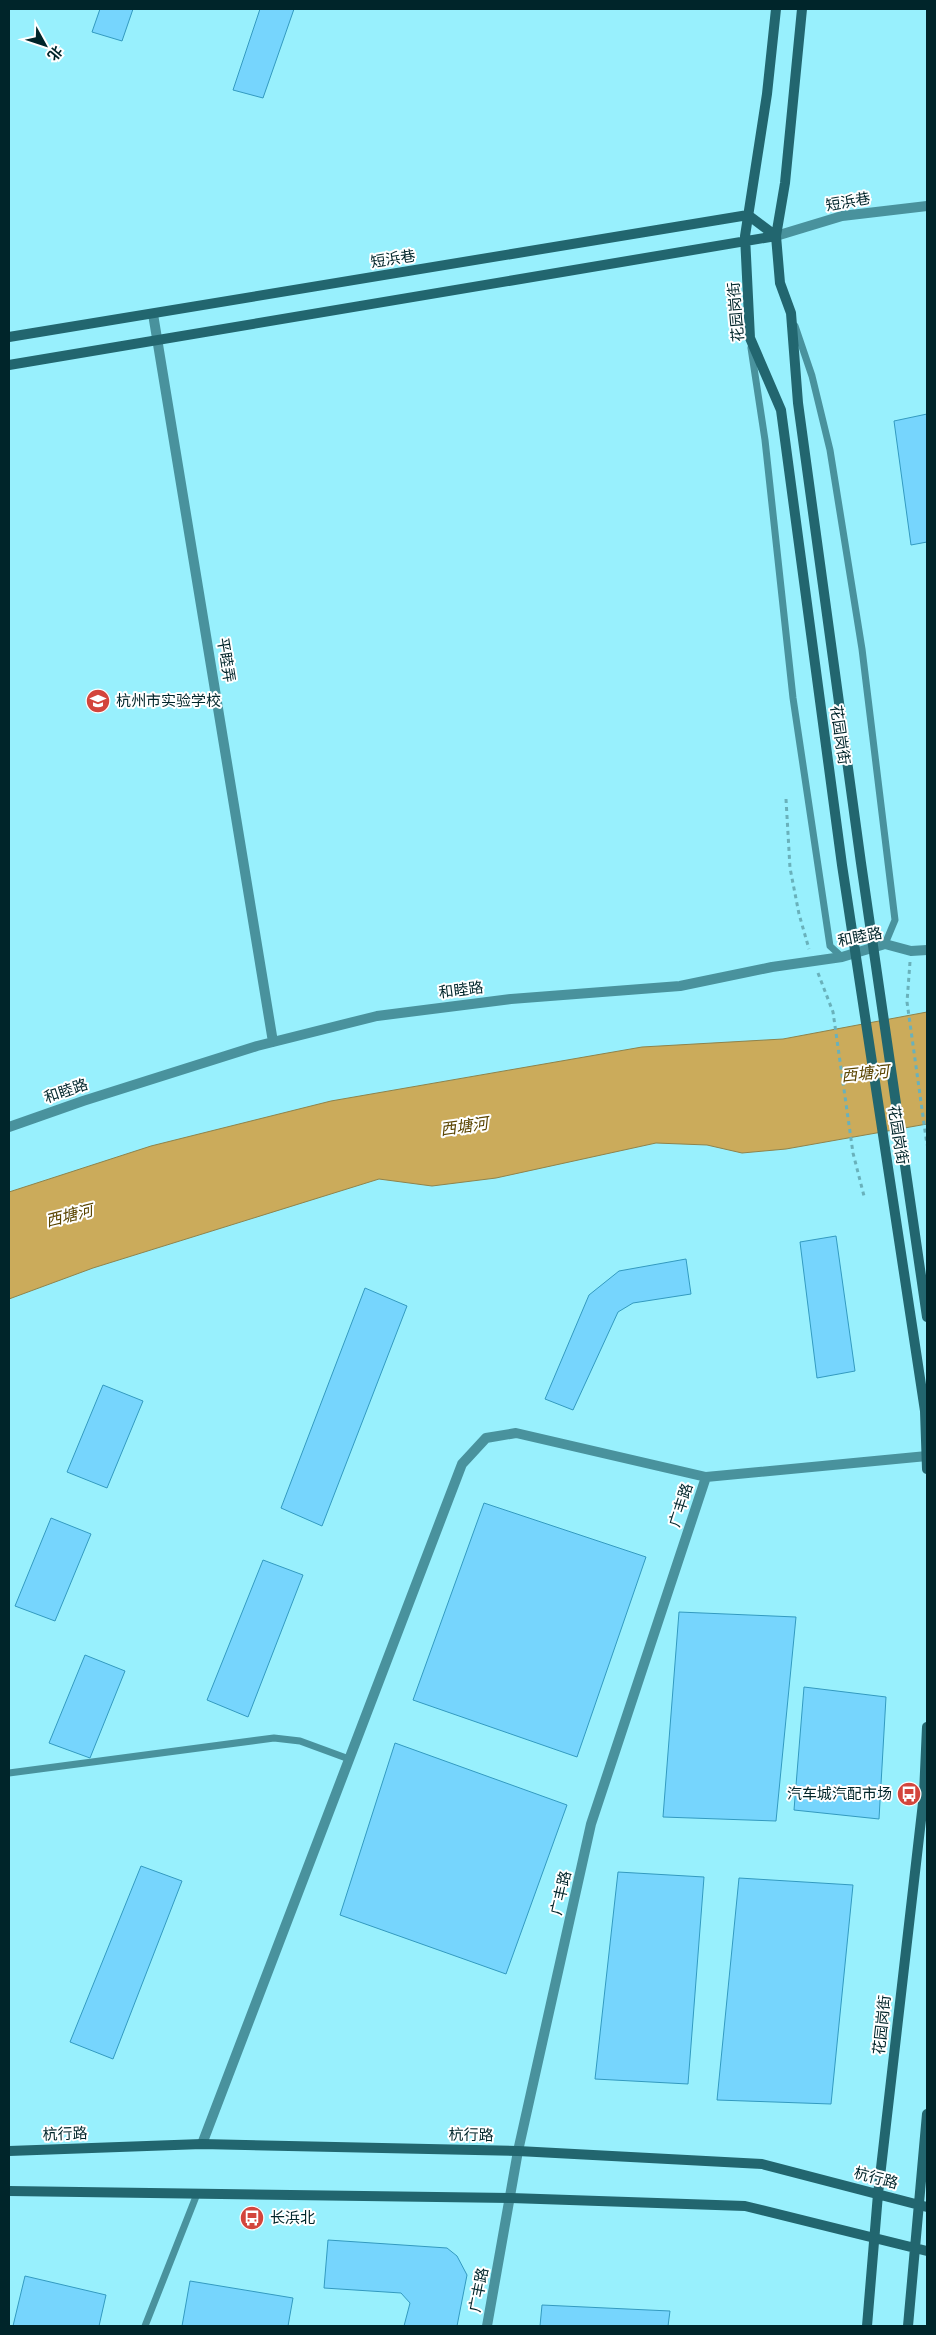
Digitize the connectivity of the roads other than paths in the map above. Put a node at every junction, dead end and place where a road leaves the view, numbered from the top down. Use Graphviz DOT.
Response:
graph roads {
  1 [pos="776,9"];
  2 [pos="802,9"];
  3 [pos="927,206"];
  4 [pos="748,215"];
  5 [pos="776,236"];
  6 [pos="745,241"];
  7 [pos="791,313"];
  8 [pos="153,314"];
  9 [pos="9,337"];
  10 [pos="750,338"];
  11 [pos="158,341"];
  12 [pos="9,365"];
  13 [pos="885,944"];
  14 [pos="927,950"];
  15 [pos="842,956"];
  16 [pos="273,1042"];
  17 [pos="9,1127"];
  18 [pos="927,1317"];
  19 [pos="927,1456"];
  20 [pos="927,1469"];
  21 [pos="706,1476"];
  22 [pos="927,1726"];
  23 [pos="349,1759"];
  24 [pos="9,1773"];
  25 [pos="927,2114"];
  26 [pos="202,2144"];
  27 [pos="9,2151"];
  28 [pos="518,2151"];
  29 [pos="9,2191"];
  30 [pos="197,2194"];
  31 [pos="878,2194"];
  32 [pos="511,2198"];
  33 [pos="923,2206"];
  34 [pos="875,2239"];
  35 [pos="914,2249"];
  36 [pos="927,2251"];
  37 [pos="145,2326"];
  38 [pos="487,2326"];
  39 [pos="867,2326"];
  40 [pos="908,2326"];
  1 -- 4 [label="street, 花园岗街"];
  2 -- 5 [label="street, 花园岗街"];
  3 -- 5 [label="street, 短浜巷"];
  4 -- 5 [label="street"];
  4 -- 6 [label="street, 花园岗街"];
  4 -- 8 [label="street, 短浜巷"];
  5 -- 6 [label="street, 短浜巷"];
  5 -- 7 [label="street, 花园岗街"];
  6 -- 10 [label="street, 花园岗街"];
  6 -- 11 [label="street, 短浜巷"];
  7 -- 13 [label="lane"];
  7 -- 18 [label="street, 花园岗街"];
  8 -- 9 [label="street, 短浜巷"];
  8 -- 11 [label="street, 平睦弄"];
  10 -- 15 [label="lane"];
  10 -- 19 [label="street, 花园岗街"];
  11 -- 12 [label="street, 短浜巷"];
  11 -- 16 [label="street, 平睦弄"];
  13 -- 14 [label="street, 和睦路"];
  13 -- 15 [label="street, 和睦路"];
  15 -- 16 [label="street, 和睦路"];
  16 -- 17 [label="street, 和睦路"];
  19 -- 20 [label="street, 花园岗街"];
  19 -- 21 [label="street"];
  21 -- 23 [label="street"];
  21 -- 28 [label="street, 广丰路"];
  22 -- 31 [label="street, 花园岗街"];
  23 -- 24 [label="lane"];
  23 -- 26 [label="street"];
  25 -- 33 [label="street"];
  26 -- 27 [label="street, 杭行路"];
  26 -- 28 [label="street, 杭行路"];
  28 -- 31 [label="street, 杭行路"];
  28 -- 32 [label="street, 广丰路"];
  29 -- 30 [label="street"];
  30 -- 32 [label="street"];
  30 -- 37 [label="lane"];
  31 -- 33 [label="street, 杭行路"];
  31 -- 34 [label="street, 花园岗街"];
  32 -- 34 [label="street"];
  32 -- 38 [label="street, 广丰路"];
  33 -- 35 [label="street"];
  34 -- 35 [label="street"];
  34 -- 39 [label="street, 花园岗街"];
  35 -- 36 [label="street"];
  35 -- 40 [label="street"];
}
